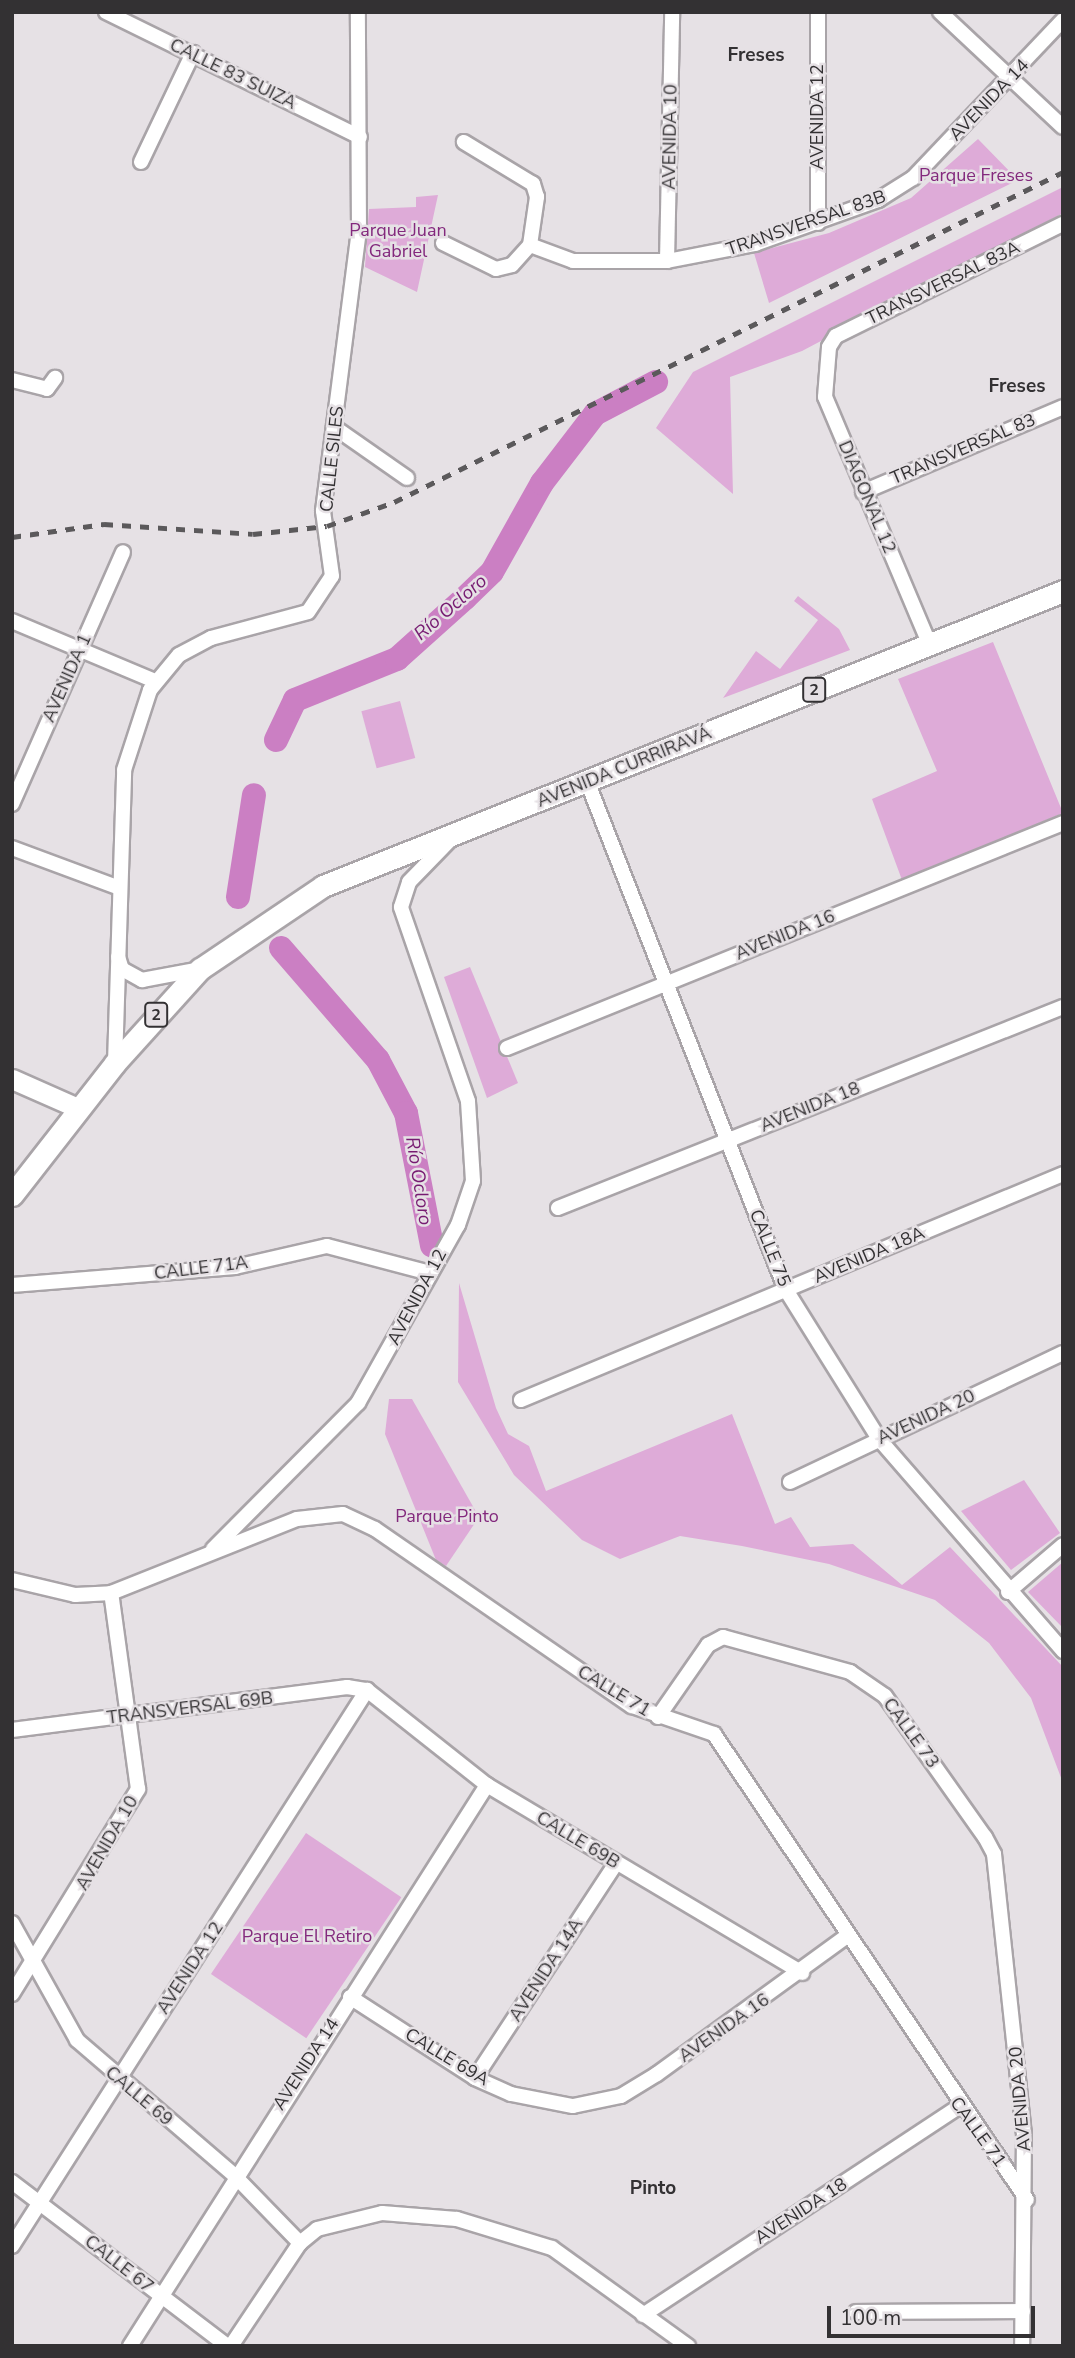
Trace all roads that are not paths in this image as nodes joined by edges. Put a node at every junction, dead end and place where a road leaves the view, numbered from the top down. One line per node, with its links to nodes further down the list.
1 (106, 12): 7 (street, CALLE 83 SUIZA)
2 (358, 12): 10 (street, CALLE SILES)
3 (672, 12): 18 (street, AVENIDA 10)
4 (818, 12): 14 (street, AVENIDA 12)
5 (940, 12): 8 (street)
6 (1063, 20): 8 (street, AVENIDA 14)
7 (193, 53): 10 (street, CALLE 83 SUIZA); 12 (street)
8 (1010, 79): 9 (street); 13 (street, AVENIDA 14)
9 (1063, 127)
10 (360, 137): 23 (street, CALLE SILES)
11 (464, 142): 17 (street)
12 (142, 162)
13 (913, 178): 14 (street, TRANSVERSAL 83B)
14 (818, 223): 18 (street, TRANSVERSAL 83B)
15 (1063, 224): 19 (street, TRANSVERSAL 83A)
16 (443, 243): 17 (street)
17 (530, 245): 18 (street, TRANSVERSAL 83B)
18 (667, 261)
19 (829, 347): 25 (street, DIAGONAL 12)
20 (55, 378): 21 (street)
21 (12, 380)
22 (1063, 407): 25 (street, TRANSVERSAL 83)
23 (334, 428): 24 (street); 31 (street, CALLE SILES)
24 (407, 478)
25 (863, 492): 29 (street, DIAGONAL 12)
26 (123, 552): 30 (street, AVENIDA 1)
27 (1063, 591): 29 (highway, AVENIDA CURRIRAVÁ / 2)
28 (12, 621): 30 (street)
29 (929, 643): 32 (highway, AVENIDA CURRIRAVÁ / 2)
30 (79, 650): 31 (street); 33 (street, AVENIDA 1)
31 (155, 681): 37 (street, CALLE SILES)
32 (587, 781): 35 (highway, AVENIDA CURRIRAVÁ / 2); 40 (street, CALLE 75)
33 (12, 804)
34 (1063, 823): 40 (street, AVENIDA 16)
35 (454, 837): 39 (highway, AVENIDA CURRIRAVÁ / 2); 50 (street, AVENIDA 12)
36 (12, 848): 37 (street)
37 (117, 887): 38 (street, CALLE SILES)
38 (118, 956): 39 (street); 43 (street, CALLE SILES)
39 (200, 969): 43 (highway, 2)
40 (667, 983): 42 (street, AVENIDA 16); 46 (street, CALLE 75)
41 (1063, 1007): 46 (street, AVENIDA 18)
42 (508, 1048)
43 (115, 1063): 45 (highway, 2)
44 (12, 1079): 45 (main road)
45 (80, 1109): 48 (highway, 2)
46 (726, 1141): 49 (street, AVENIDA 18); 52 (street, CALLE 75)
47 (1063, 1174): 52 (street, AVENIDA 18A)
48 (12, 1195)
49 (558, 1208)
50 (426, 1272): 51 (street, CALLE 71A); 58 (street, AVENIDA 12)
51 (12, 1285)
52 (786, 1290): 54 (street, AVENIDA 18A); 55 (street, CALLE 75)
53 (1063, 1353): 55 (street, AVENIDA 20)
54 (521, 1400)
55 (880, 1439): 56 (street, AVENIDA 20); 60 (street, CALLE 75)
56 (790, 1482)
57 (1063, 1545): 60 (street)
58 (206, 1555): 61 (street, CALLE 71); 65 (street, CALLE 71)
59 (12, 1580): 61 (street, CALLE 71)
60 (1008, 1592): 62 (street, CALLE 75)
61 (111, 1593): 64 (street, AVENIDA 10)
62 (1063, 1651)
63 (367, 1690): 64 (street, TRANSVERSAL 69B); 67 (street, CALLE 69B); 77 (street, AVENIDA 12)
64 (132, 1715): 66 (street, TRANSVERSAL 69B); 72 (street, AVENIDA 10)
65 (658, 1717): 68 (street, CALLE 73); 71 (street, CALLE 71)
66 (12, 1730)
67 (487, 1785): 69 (street, CALLE 69B); 75 (street, AVENIDA 14)
68 (994, 1854): 82 (street, AVENIDA 20)
69 (616, 1863): 73 (street, CALLE 69B); 76 (street, AVENIDA 14A)
70 (12, 1923): 72 (street, CALLE 69)
71 (847, 1936): 73 (street, AVENIDA 16); 79 (street, CALLE 71)
72 (32, 1963): 74 (street, AVENIDA 10); 77 (street, CALLE 69)
73 (802, 1973): 78 (street, AVENIDA 16)
74 (12, 1994)
75 (350, 1997): 76 (street, CALLE 69A); 80 (street, AVENIDA 14)
76 (475, 2078): 78 (street, CALLE 69A)
77 (117, 2081): 80 (street, CALLE 69); 83 (street, AVENIDA 12)
78 (591, 2103)
79 (958, 2107): 82 (street, CALLE 71); 89 (street, AVENIDA 18)
80 (234, 2175): 84 (street, CALLE 69); 86 (street, AVENIDA 14)
81 (12, 2182): 83 (street, CALLE 67)
82 (1027, 2200): 87 (street, AVENIDA 20)
83 (40, 2203): 85 (street, AVENIDA 12); 86 (street, CALLE 67)
84 (300, 2243): 89 (street); 91 (street)
85 (12, 2246)
86 (159, 2296): 90 (street, AVENIDA 14); 91 (street, CALLE 67)
87 (1023, 2311): 88 (street); 93 (street, AVENIDA 20)
88 (856, 2312)
89 (643, 2315): 92 (street)
90 (130, 2346)
91 (229, 2346)
92 (688, 2346)
93 (1022, 2346)

